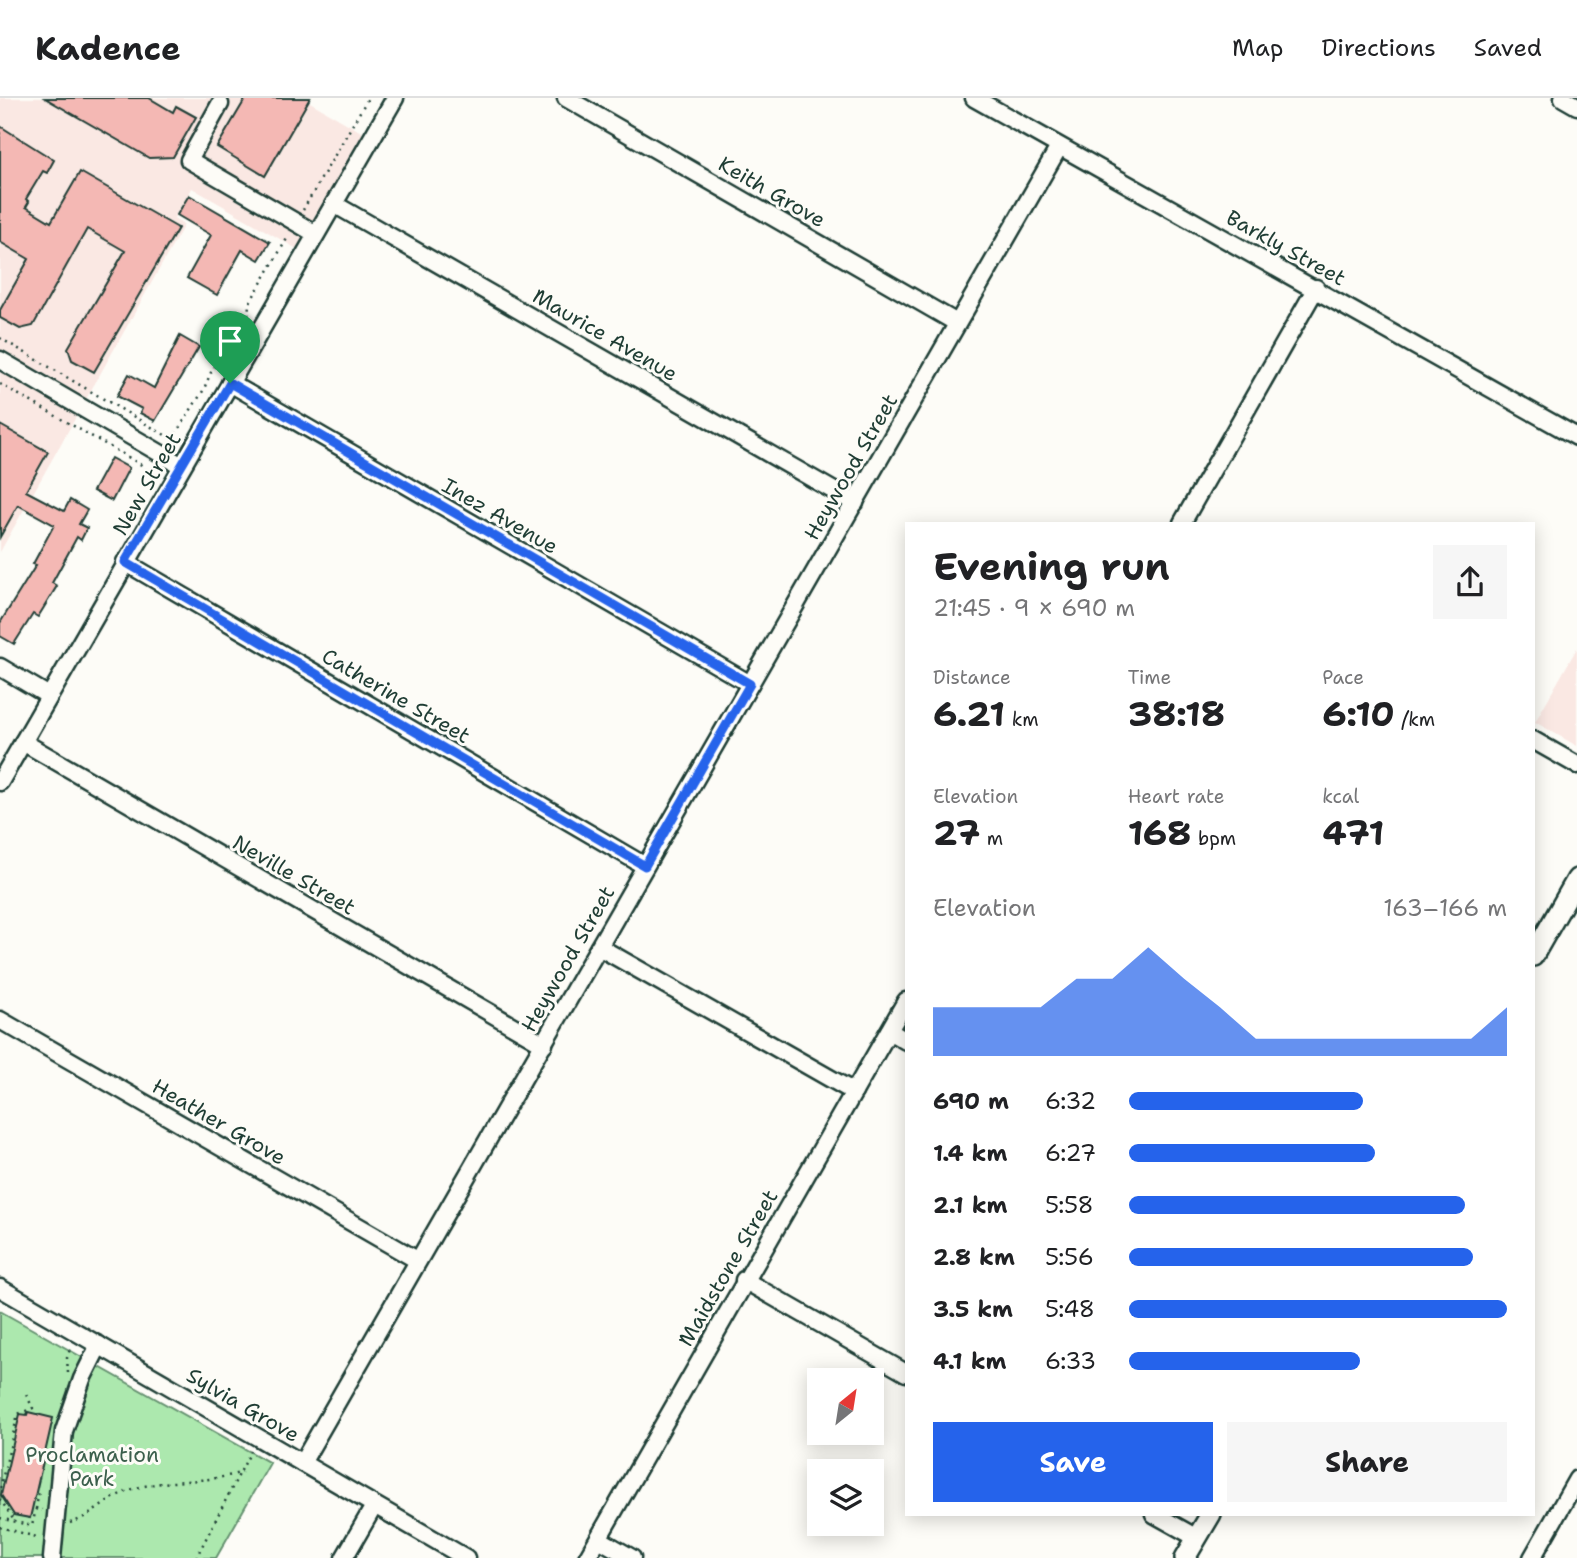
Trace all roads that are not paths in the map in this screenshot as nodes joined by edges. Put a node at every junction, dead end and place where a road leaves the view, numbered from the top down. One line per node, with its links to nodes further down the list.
1 (395, 98): 8 (street, New Street)
2 (566, 98): 11 (street, Keith Grove)
3 (974, 98): 7 (street, Barkly Street)
4 (1563, 98): 6 (street)
5 (218, 100): 9 (street)
6 (1577, 106)
7 (1059, 147): 10 (street, Barkly Street); 11 (street, Heywood Street)
8 (334, 204): 9 (street, New Street); 16 (street, Maurice Avenue)
9 (316, 234): 13 (street, New Street)
10 (1316, 288): 14 (street, Barkly Street); 17 (street)
11 (957, 323): 16 (street, Heywood Street)
12 (0, 360): 15 (street)
13 (230, 383): 15 (street, New Street); 20 (street, Inez Avenue)
14 (1577, 437)
15 (182, 466): 18 (street, New Street)
16 (855, 503): 20 (street, Heywood Street)
17 (1183, 522)
18 (125, 562): 21 (street, New Street); 26 (street, Catherine Street)
19 (0, 667): 21 (street)
20 (750, 684): 26 (street, Heywood Street)
21 (49, 696): 23 (street, New Street)
22 (1535, 741): 24 (street)
23 (23, 742): 25 (street, New Street); 34 (street, Neville Street)
24 (1577, 765)
25 (0, 782)
26 (645, 866): 28 (street, Heywood Street)
27 (1577, 879): 29 (main road)
28 (599, 947): 34 (street, Heywood Street); 35 (street)
29 (1535, 952)
30 (905, 1002): 32 (street, Maidstone Street)
31 (0, 1020): 36 (street, Heather Grove)
32 (889, 1031): 33 (street); 35 (street, Maidstone Street)
33 (905, 1040)
34 (544, 1044): 36 (street, Heywood Street)
35 (854, 1092): 37 (street, Maidstone Street)
36 (417, 1260): 41 (street, Heywood Street)
37 (744, 1280): 40 (street); 46 (street, Maidstone Street)
38 (0, 1288): 39 (street, Sylvia Grove)
39 (99, 1345): 41 (street, Sylvia Grove); 48 (street)
40 (905, 1372)
41 (302, 1463): 43 (street, Sylvia Grove)
42 (1577, 1479): 54 (street)
43 (374, 1506): 49 (street); 50 (street, Sylvia Grove)
44 (1158, 1516): 47 (street)
45 (1210, 1516): 47 (main road)
46 (598, 1538): 51 (street, Maidstone Street); 52 (street)
47 (1197, 1538): 53 (main road)
48 (52, 1558)
49 (344, 1558)
50 (466, 1558)
51 (587, 1558)
52 (632, 1558)
53 (1185, 1558)
54 (1532, 1558)

